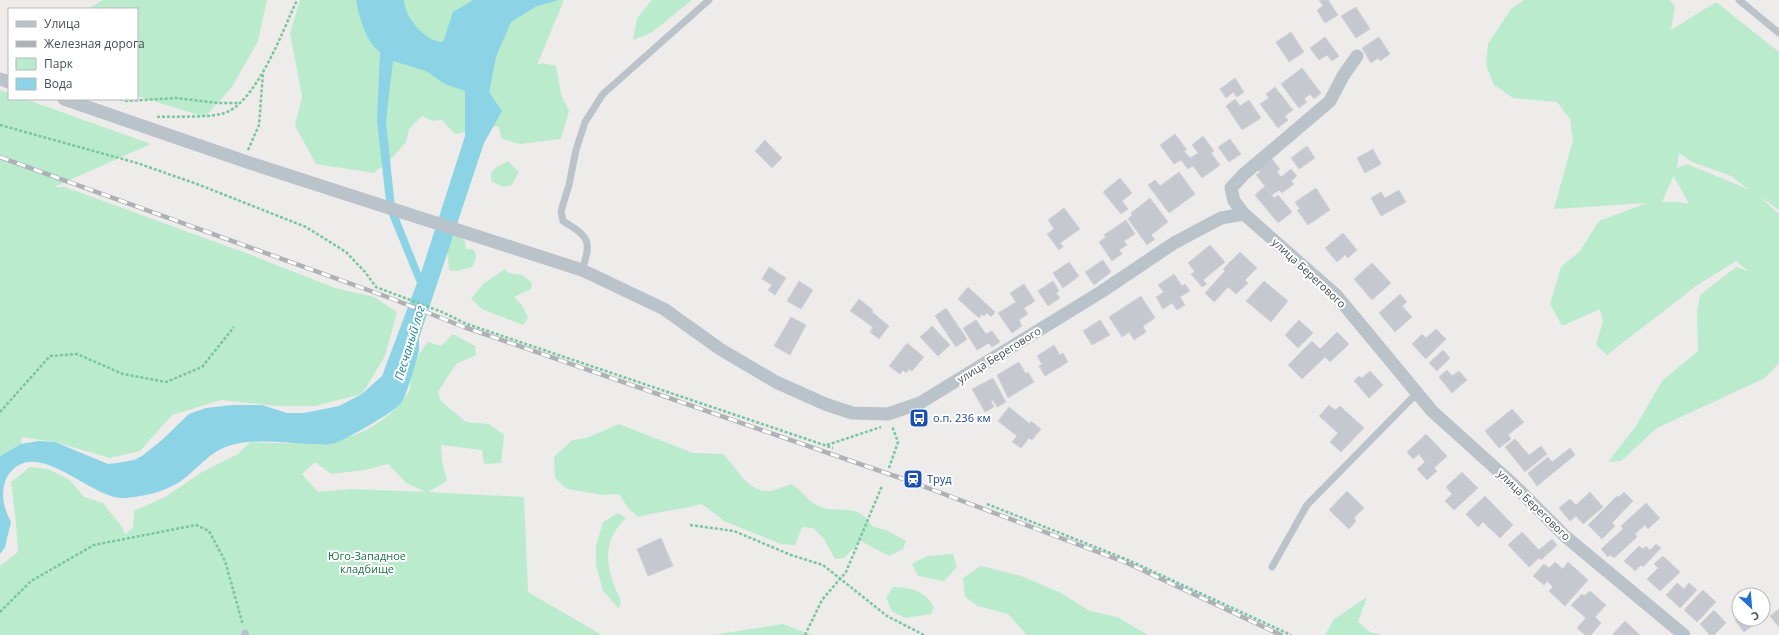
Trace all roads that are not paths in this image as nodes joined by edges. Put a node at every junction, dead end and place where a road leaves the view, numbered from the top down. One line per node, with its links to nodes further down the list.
1 (709, 0): 7 (lane)
2 (1739, 0): 3 (lane)
3 (1779, 33)
4 (1357, 56): 6 (street)
5 (67, 100): 7 (street)
6 (1244, 214): 7 (street, улица Берегового); 8 (street, улица Берегового)
7 (582, 270)
8 (1417, 393): 9 (lane); 10 (street, улица Берегового)
9 (1272, 567)
10 (1684, 635)

